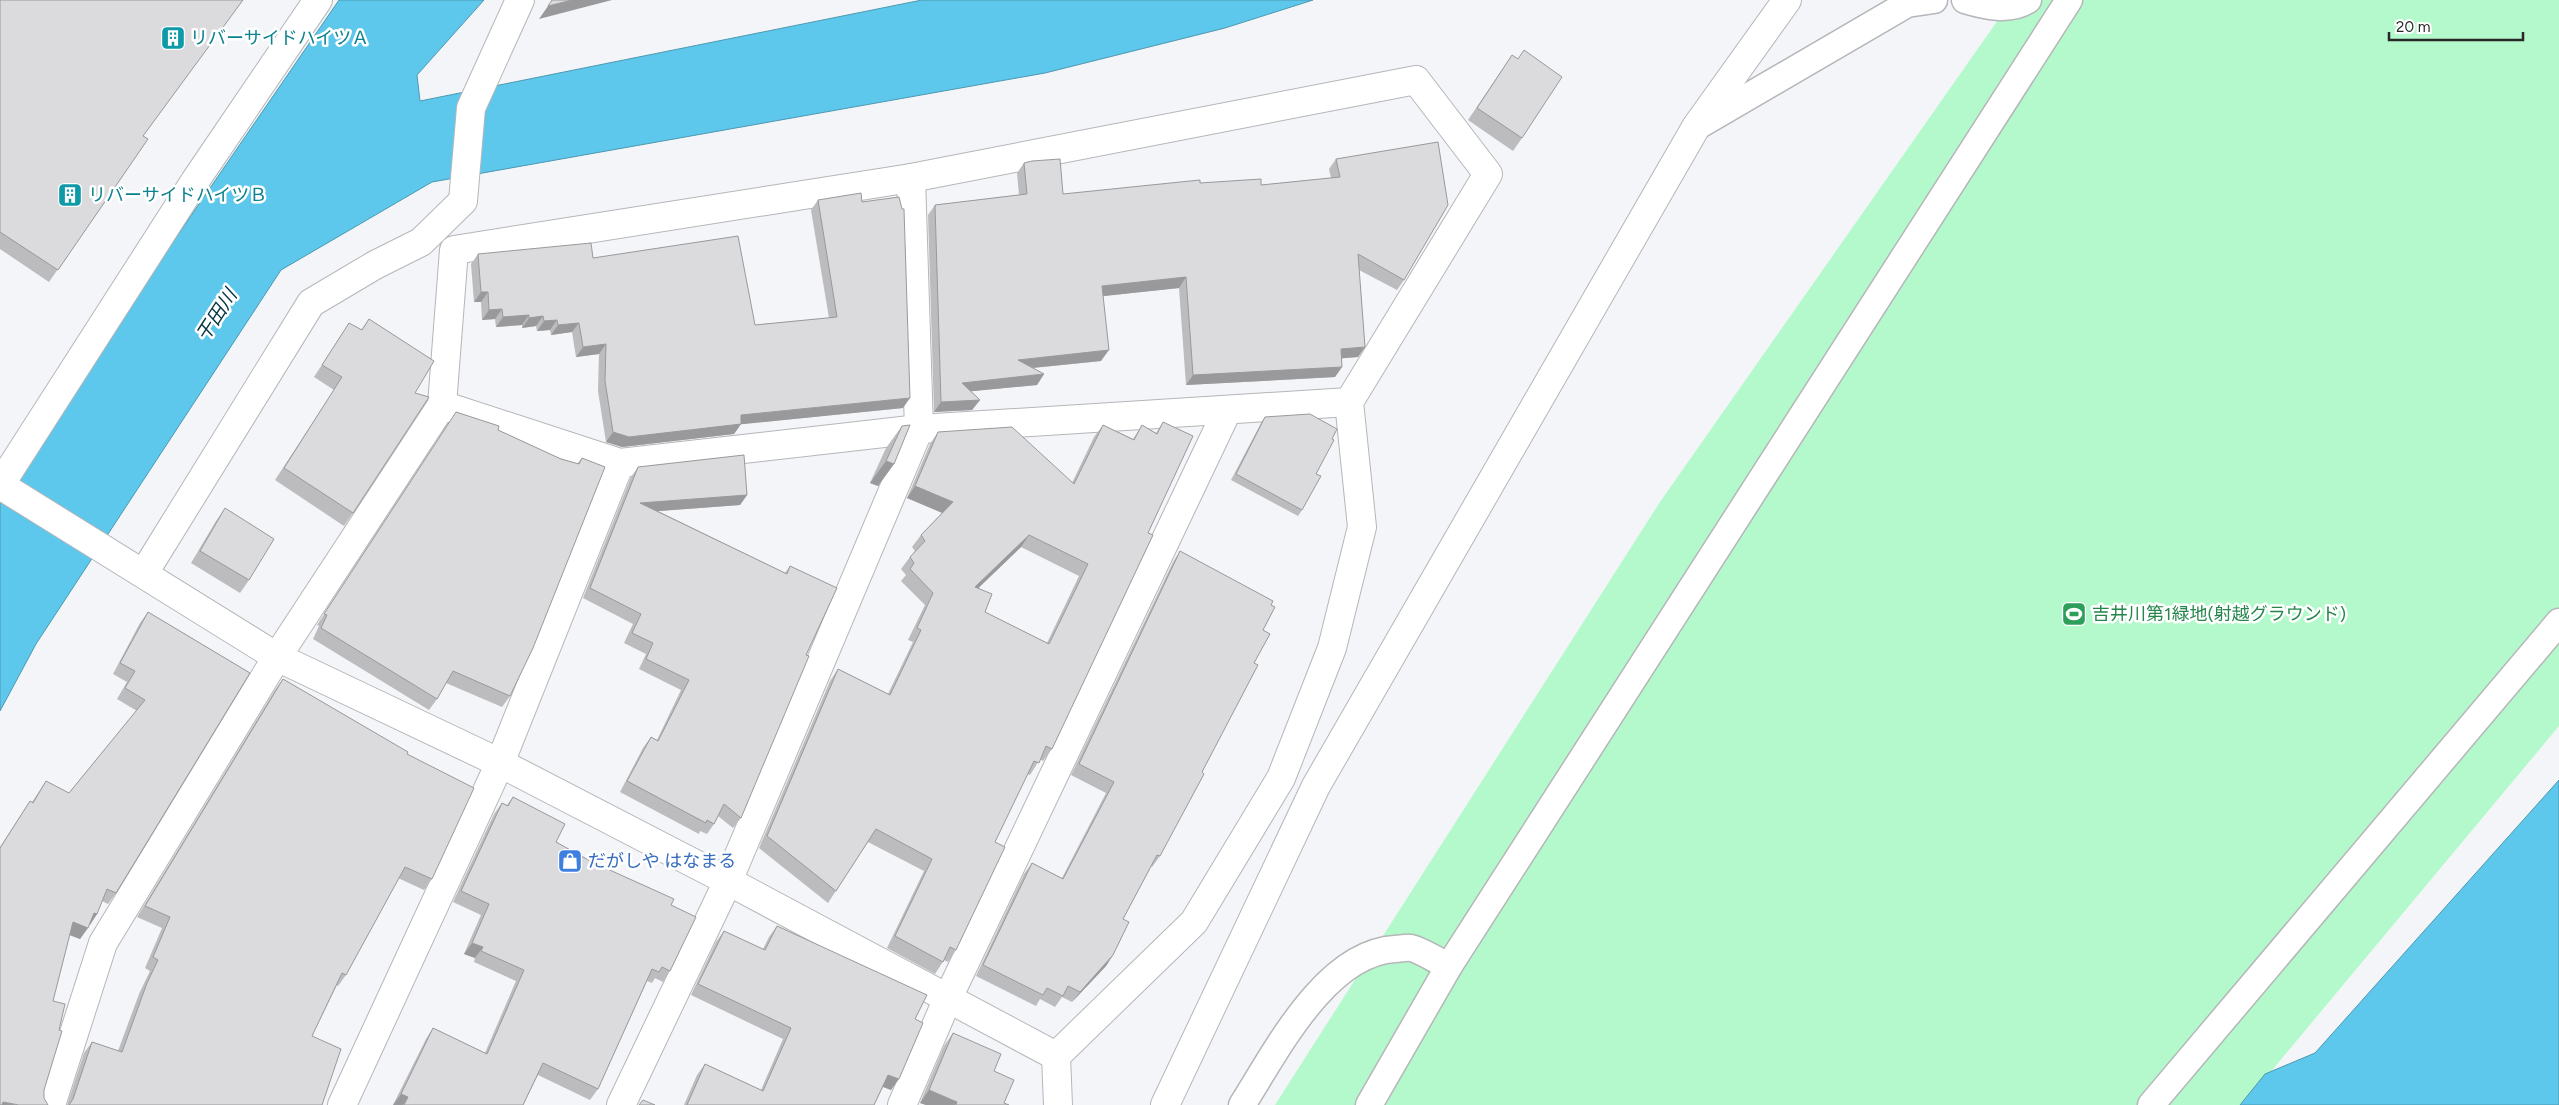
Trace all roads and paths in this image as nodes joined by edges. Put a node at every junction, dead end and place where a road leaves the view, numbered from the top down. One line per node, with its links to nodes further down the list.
1 (318, 0): 15 (street)
2 (520, 0): 16 (street)
3 (1788, 0): 8 (street)
4 (1934, 0): 8 (lane)
5 (1966, 0): 6 (lane)
6 (2028, 0)
7 (2069, 0): 21 (lane)
8 (1696, 127): 29 (street)
9 (911, 178): 10 (street); 11 (street); 13 (street)
10 (1349, 402): 12 (street); 23 (street)
11 (442, 405): 14 (street); 18 (street)
12 (1227, 411): 13 (street); 22 (street)
13 (920, 429): 14 (street); 20 (street)
14 (620, 463): 19 (street)
15 (6, 488): 16 (street)
16 (134, 567): 18 (street)
17 (2559, 622): 32 (lane)
18 (277, 657): 19 (street); 24 (street)
19 (500, 763): 20 (street); 25 (street)
20 (728, 881): 22 (street); 26 (street)
21 (1449, 966): 30 (lane); 31 (lane)
22 (948, 998): 23 (street); 27 (street)
23 (1056, 1056): 28 (street)
24 (51, 1105)
25 (342, 1105)
26 (620, 1105)
27 (902, 1105)
28 (1058, 1105)
29 (1165, 1105)
30 (1242, 1105)
31 (1368, 1105)
32 (2151, 1105)

